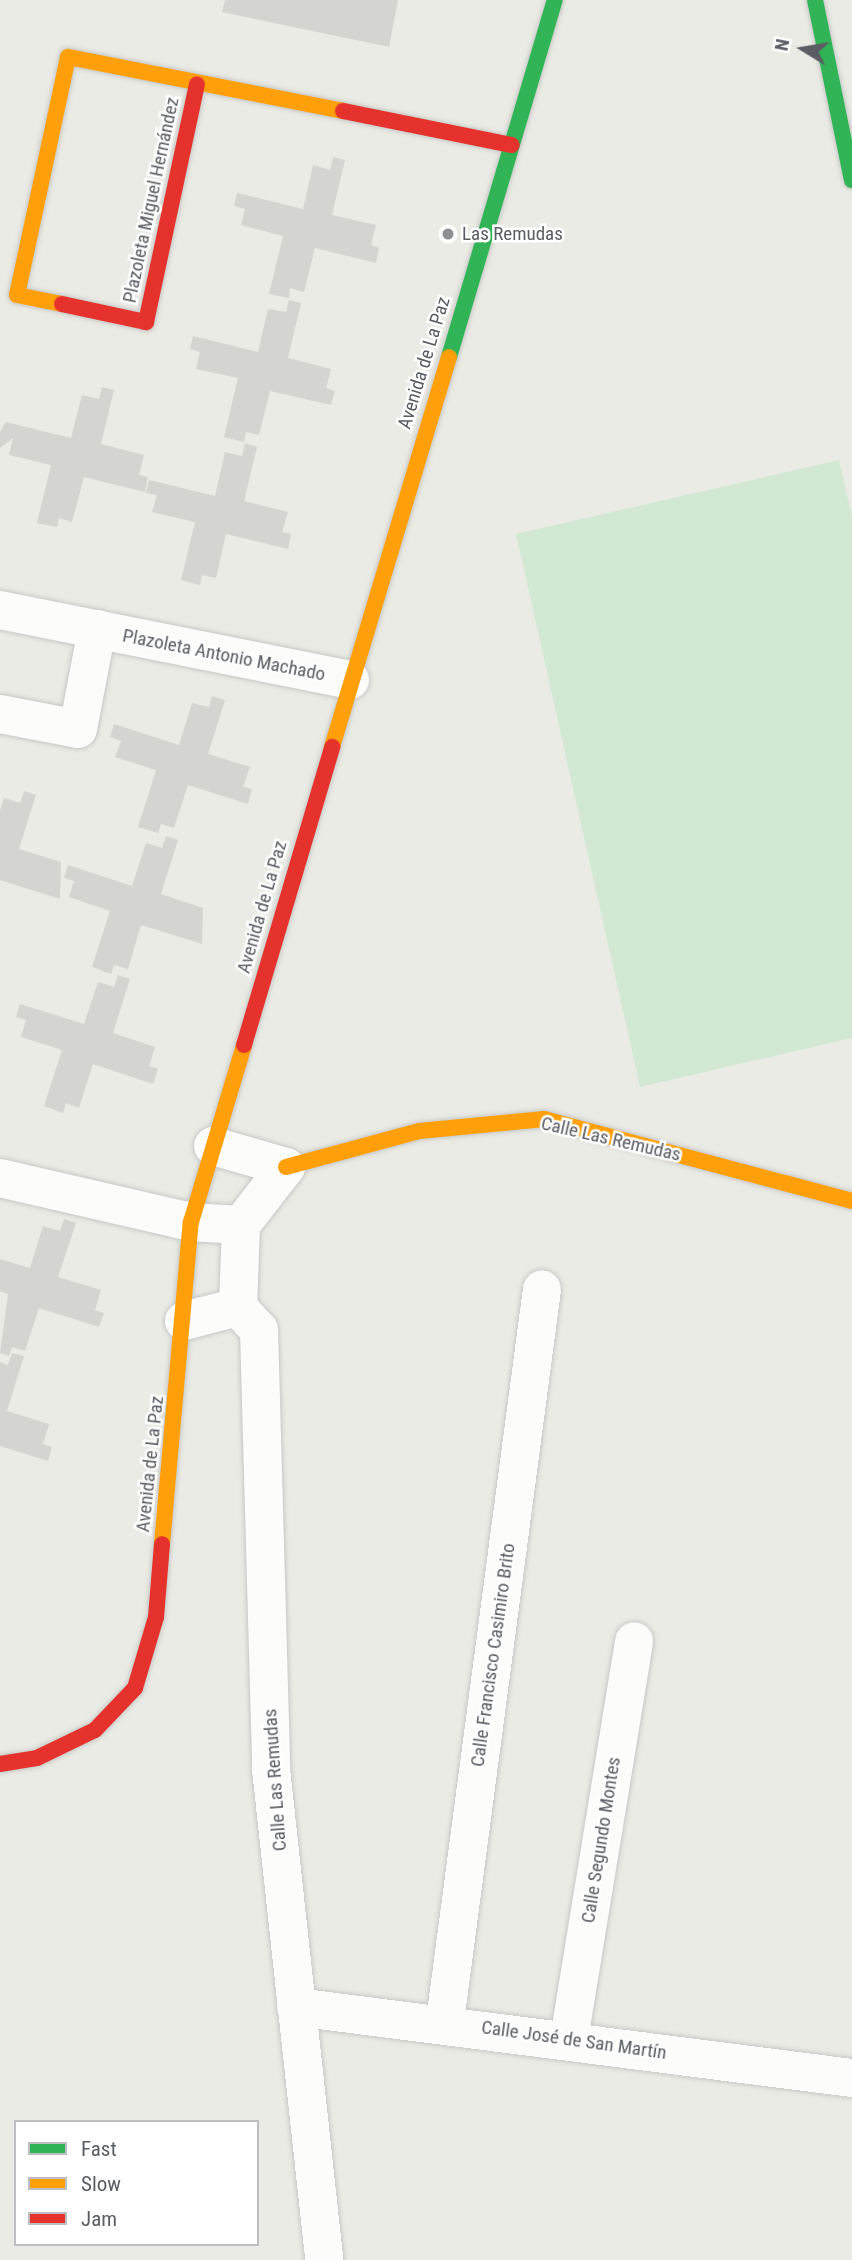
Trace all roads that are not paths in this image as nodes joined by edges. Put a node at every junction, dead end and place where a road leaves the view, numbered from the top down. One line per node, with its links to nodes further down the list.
1 (555, 0): 4 (street, Avenida de La Paz)
2 (815, 0): 5 (street)
3 (197, 84): 3 (street, Plazoleta Miguel Hernández); 4 (street, Plazoleta Miguel Hernández)
4 (512, 145): 8 (street, Avenida de La Paz)
5 (852, 180)
6 (0, 610): 7 (street, Plazoleta Antonio Machado)
7 (97, 629): 8 (street, Plazoleta Antonio Machado); 9 (street, Plazoleta Antonio Machado)
8 (350, 680): 10 (street, Avenida de La Paz)
9 (0, 714)
10 (213, 1146): 11 (street); 14 (street, Avenida de La Paz)
11 (286, 1167): 13 (street, Calle Las Remudas); 15 (street)
12 (0, 1178): 14 (street)
13 (852, 1201)
14 (191, 1222): 15 (street); 18 (street, Avenida de La Paz)
15 (241, 1225): 17 (street)
16 (542, 1289): 22 (street, Calle Francisco Casimiro Brito)
17 (238, 1307): 18 (street); 21 (street, Calle Las Remudas)
18 (184, 1321): 20 (street, Avenida de La Paz)
19 (634, 1641): 23 (street, Calle Segundo Montes)
20 (0, 1764)
21 (296, 2007): 22 (street, Calle José de San Martín); 25 (street, Calle Las Remudas)
22 (445, 2021): 23 (street, Calle José de San Martín)
23 (569, 2039): 24 (street, Calle José de San Martín)
24 (852, 2078)
25 (324, 2260)

